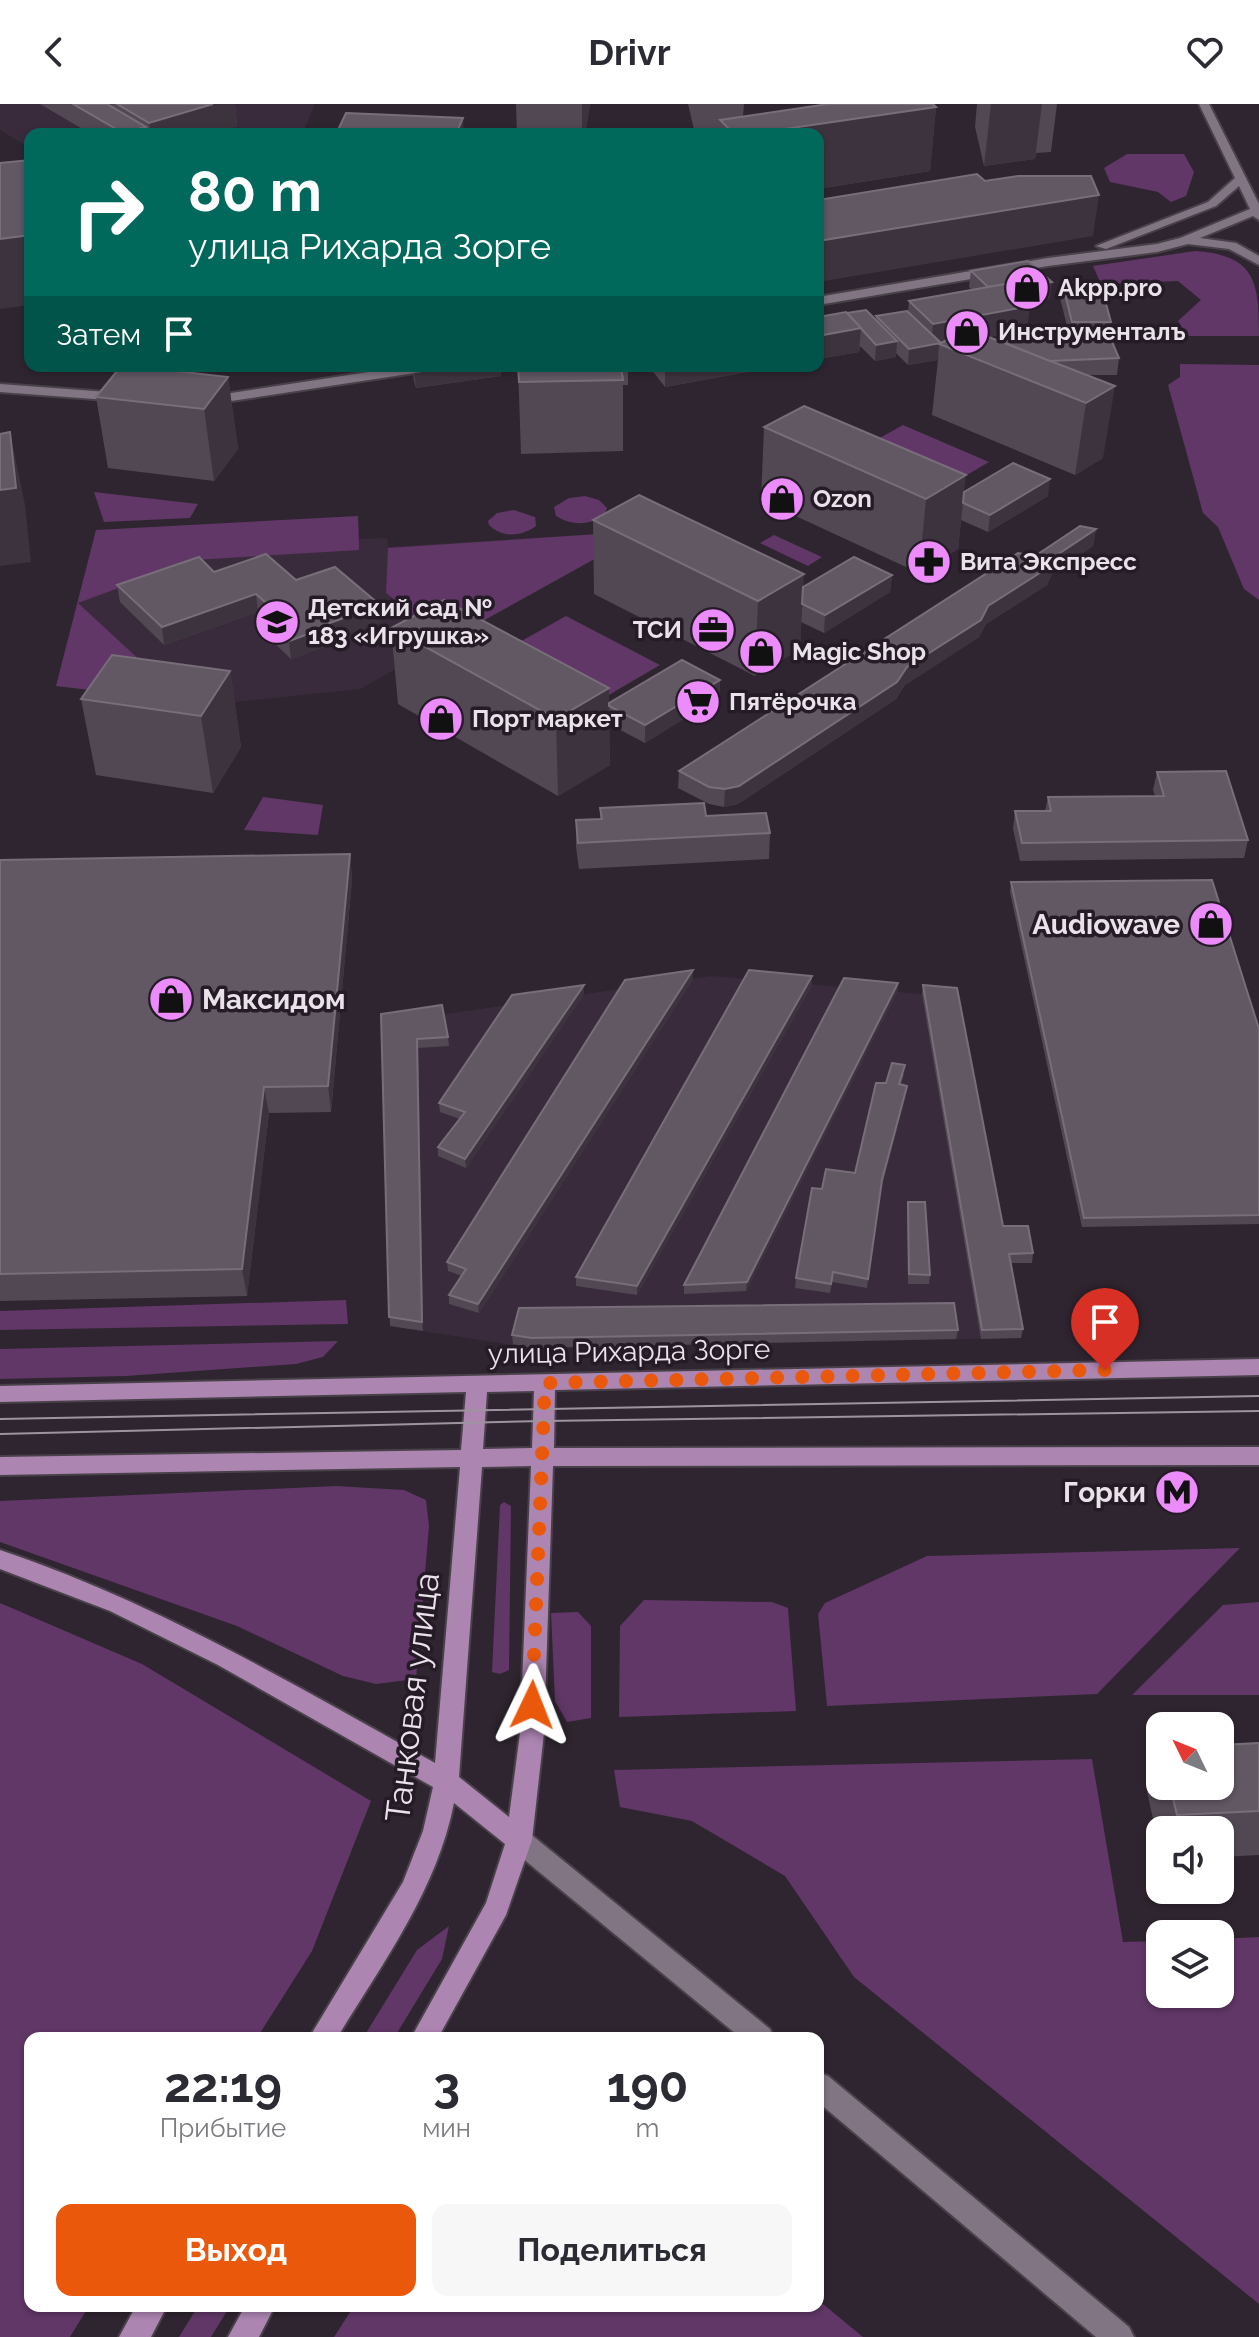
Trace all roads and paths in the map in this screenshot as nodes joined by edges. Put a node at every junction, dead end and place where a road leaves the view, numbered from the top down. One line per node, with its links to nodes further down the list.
1 (1204, 104): 2 (street)
2 (1240, 179): 3 (street); 7 (street)
3 (1252, 191): 4 (street)
4 (1258, 213): 5 (street)
5 (1184, 241): 6 (street); 7 (street)
6 (1259, 261)
7 (1048, 262): 8 (street)
8 (824, 300)
9 (397, 372): 12 (street)
10 (0, 388): 11 (street)
11 (141, 398)
12 (190, 401)
13 (1259, 1367): 14 (main road, улица Рихарда Зорге)
14 (545, 1383): 15 (main road, улица Рихарда Зорге); 18 (main road)
15 (477, 1384): 16 (main road, улица Рихарда Зорге); 19 (main road, Танковая улица)
16 (0, 1394)
17 (1259, 1456): 18 (main road)
18 (541, 1457): 19 (main road); 23 (main road)
19 (474, 1458): 20 (main road); 22 (main road, Танковая улица)
20 (0, 1466)
21 (0, 1559): 22 (main road)
22 (446, 1782): 23 (main road); 24 (main road, Танковая улица)
23 (519, 1840): 25 (main road); 26 (street)
24 (326, 2032)
25 (427, 2032)
26 (754, 2032)
27 (824, 2090): 32 (street)
28 (149, 2312): 30 (main road)
29 (258, 2312): 31 (main road)
30 (134, 2337)
31 (243, 2337)
32 (1119, 2337)

